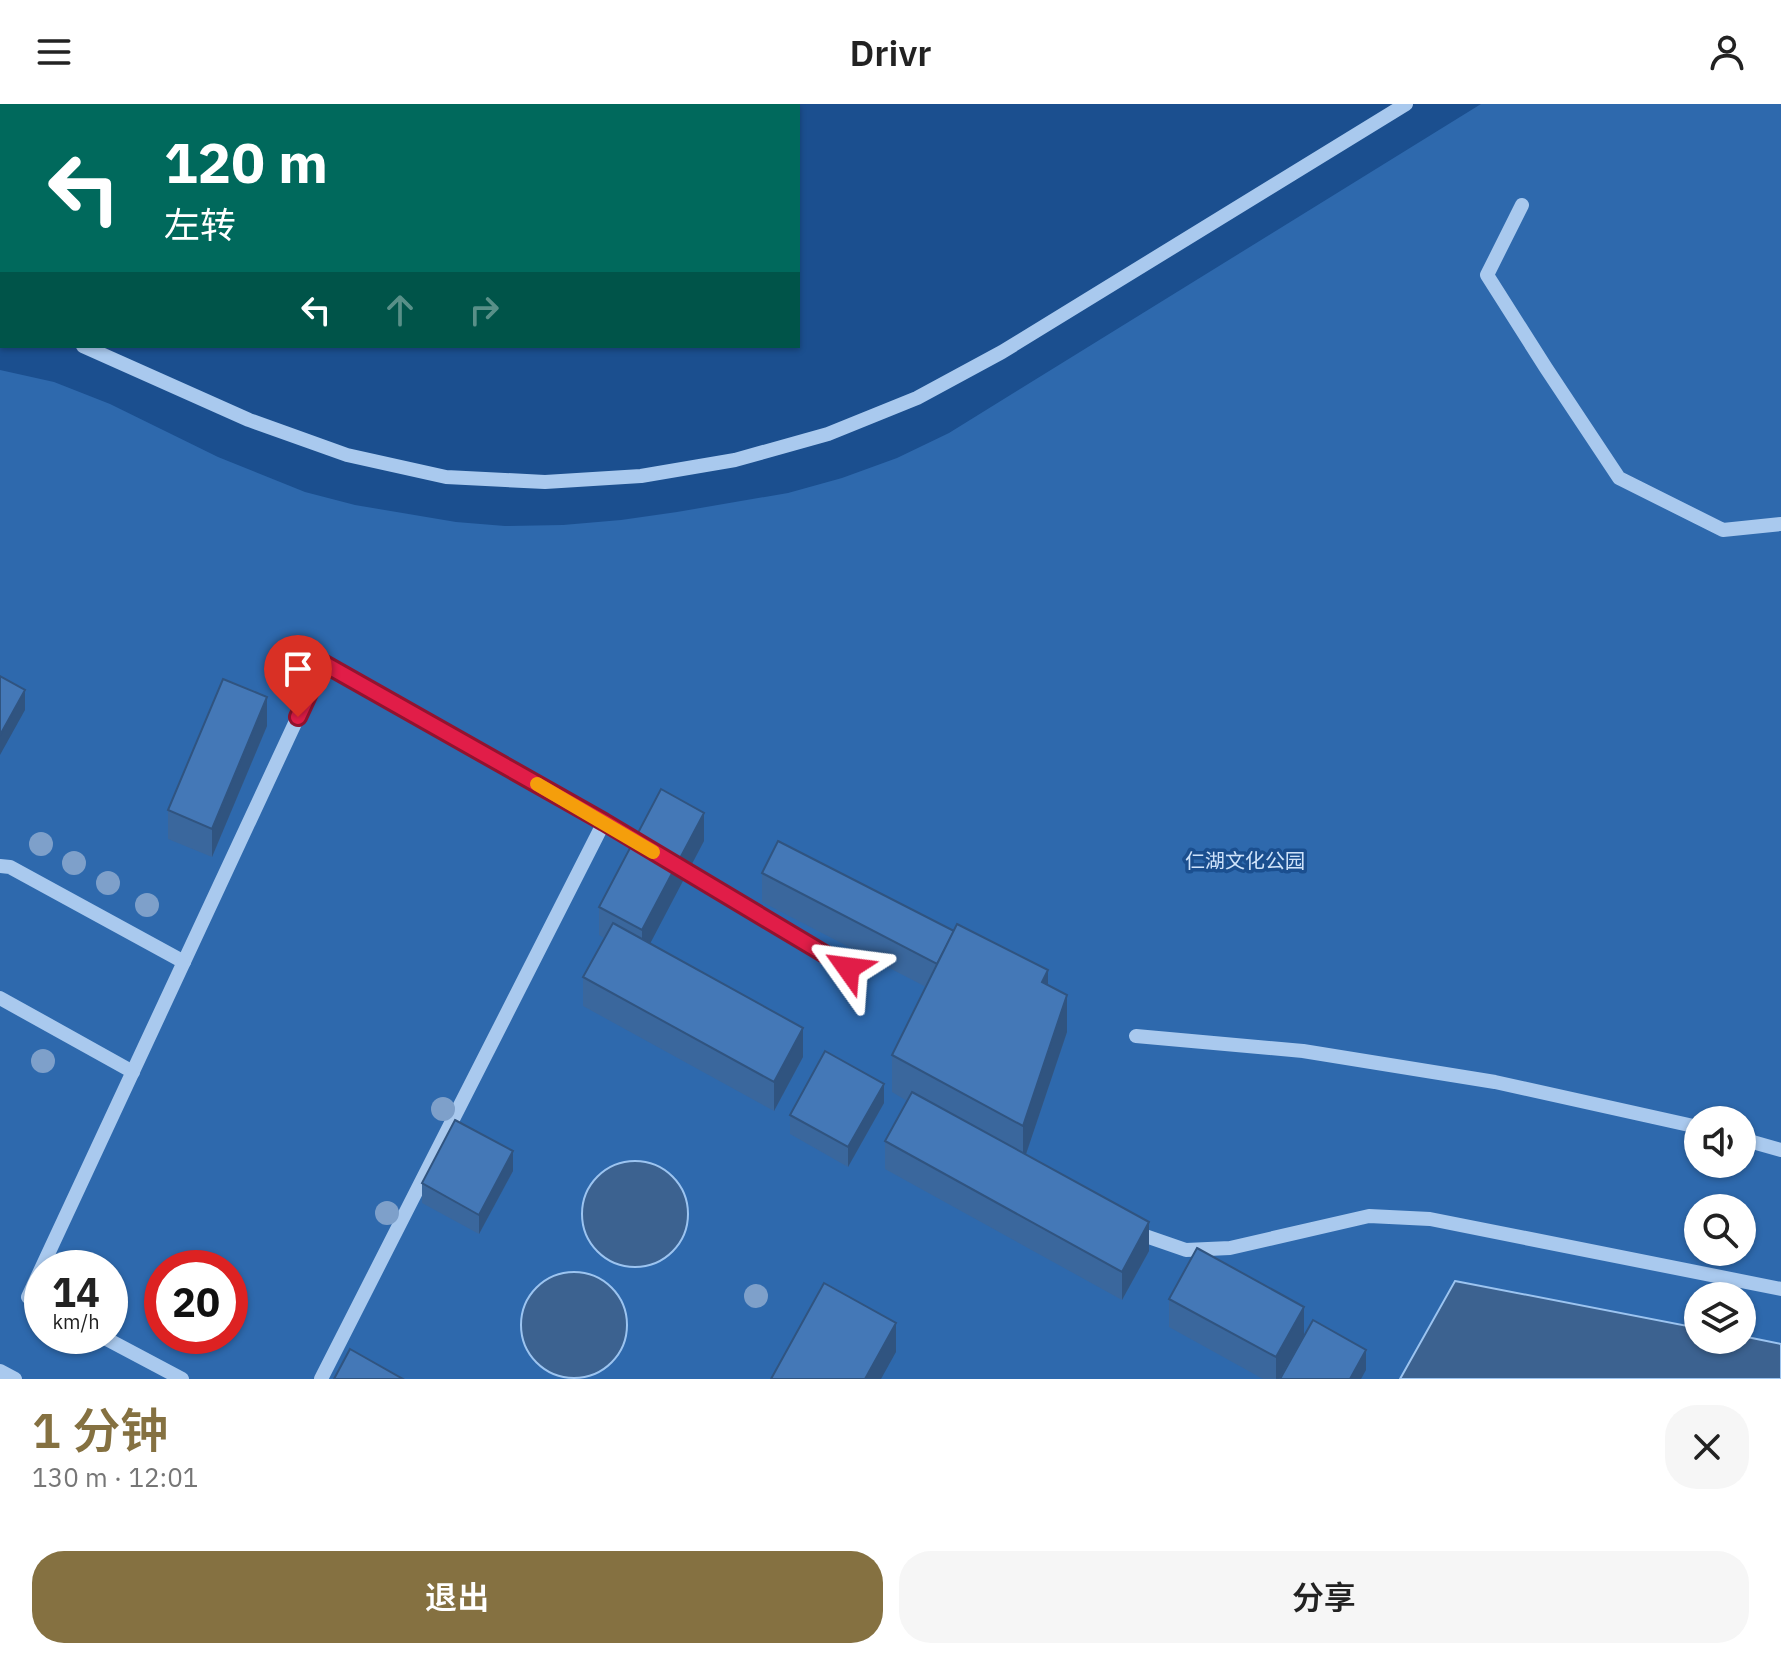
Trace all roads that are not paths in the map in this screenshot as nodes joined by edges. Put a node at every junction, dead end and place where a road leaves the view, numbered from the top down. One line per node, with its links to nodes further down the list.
1 (1406, 104): 3 (street)
2 (1522, 205): 4 (street)
3 (87, 348)
4 (1781, 524)
5 (604, 822): 7 (street); 8 (street); 22 (street)
6 (0, 866): 7 (street)
7 (184, 962): 11 (street)
8 (848, 968)
9 (0, 998): 11 (street)
10 (1136, 1036): 12 (street)
11 (133, 1072): 16 (street)
12 (1684, 1124)
13 (1756, 1143): 14 (street)
14 (1781, 1150)
15 (1110, 1224): 17 (street)
16 (50, 1250)
17 (1781, 1289)
18 (128, 1350): 21 (street)
19 (0, 1371): 20 (street)
20 (15, 1379)
21 (182, 1379)
22 (321, 1379)

